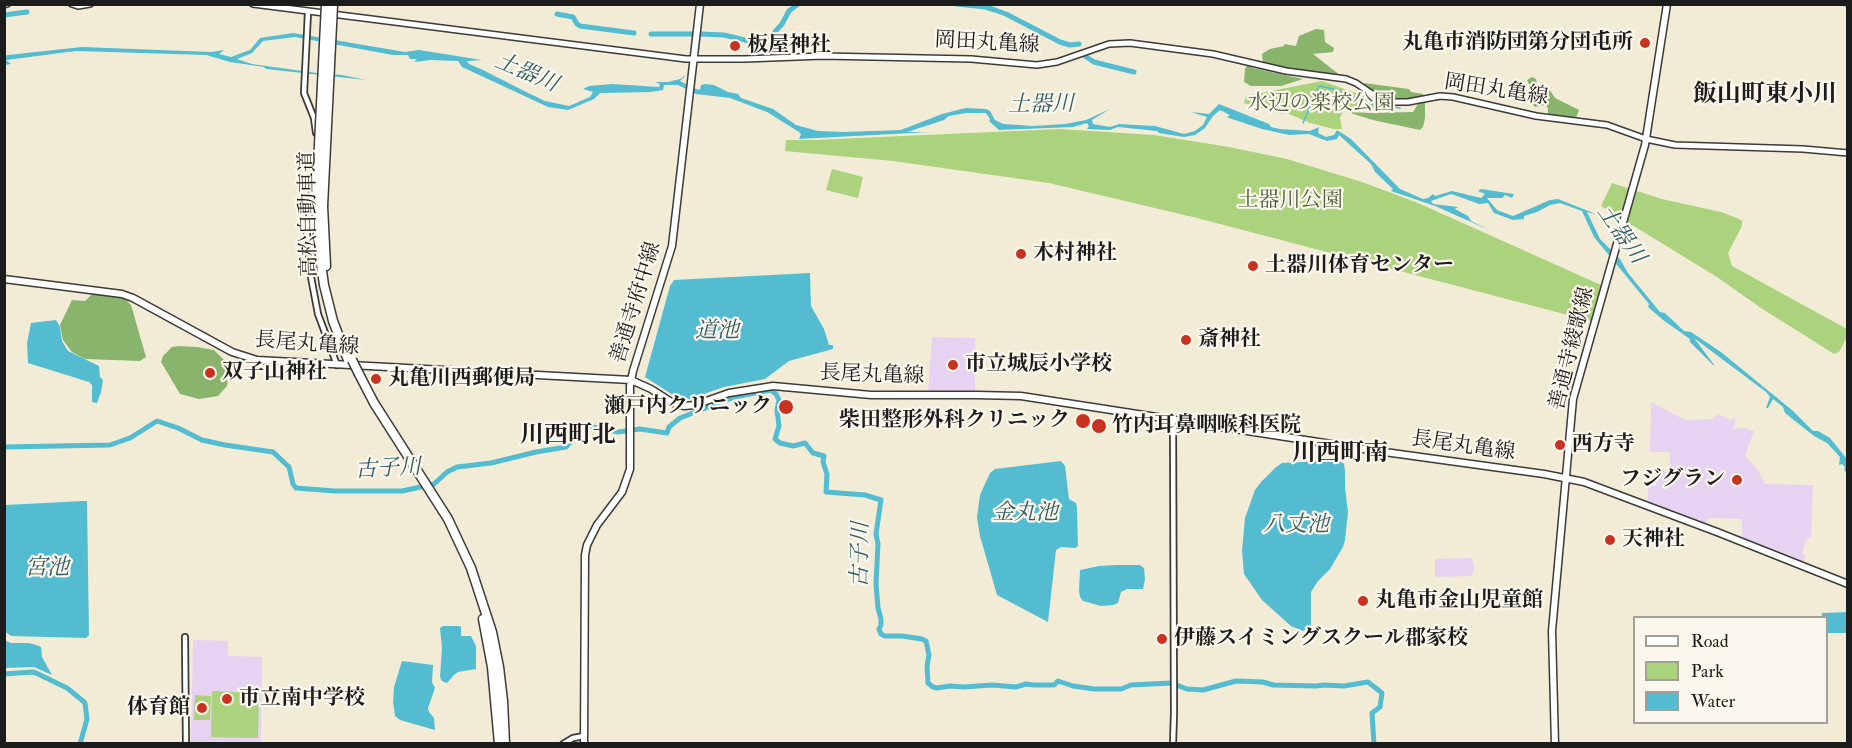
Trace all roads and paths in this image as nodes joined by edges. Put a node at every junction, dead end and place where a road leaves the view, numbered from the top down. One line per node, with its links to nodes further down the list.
1 (72, 4): 2 (main road)
2 (90, 4)
3 (253, 4): 9 (main road, 岡田丸亀線)
4 (309, 4): 9 (main road)
5 (326, 4): 13 (highway, 高松自動車道, bridge)
6 (700, 4): 10 (main road, 善通寺府中線)
7 (1666, 4): 11 (main road, 善通寺綾歌線)
8 (333, 5): 13 (highway, 高松自動車道, bridge)
9 (308, 14): 10 (main road, 岡田丸亀線); 15 (street)
10 (694, 59): 11 (main road, 岡田丸亀線); 16 (main road, 善通寺府中線)
11 (1646, 139): 12 (main road, 岡田丸亀線); 18 (main road, 善通寺綾歌線)
12 (1848, 153)
13 (320, 206): 19 (highway, 高松自動車道, bridge)
14 (4, 279): 15 (main road, 長尾丸亀線)
15 (337, 365): 16 (main road, 長尾丸亀線)
16 (631, 380): 17 (main road, 長尾丸亀線); 22 (main road, 善通寺府中線)
17 (1173, 420): 18 (main road, 長尾丸亀線); 27 (street)
18 (1565, 478): 20 (main road, 長尾丸亀線); 28 (main road, 善通寺綾歌線)
19 (429, 492): 24 (highway, 高松自動車道); 25 (highway, 高松自動車道)
20 (1848, 584)
21 (185, 637): 23 (street)
22 (584, 740): 26 (street)
23 (186, 744)
24 (499, 744)
25 (505, 744)
26 (563, 744)
27 (1173, 744)
28 (1555, 744)

